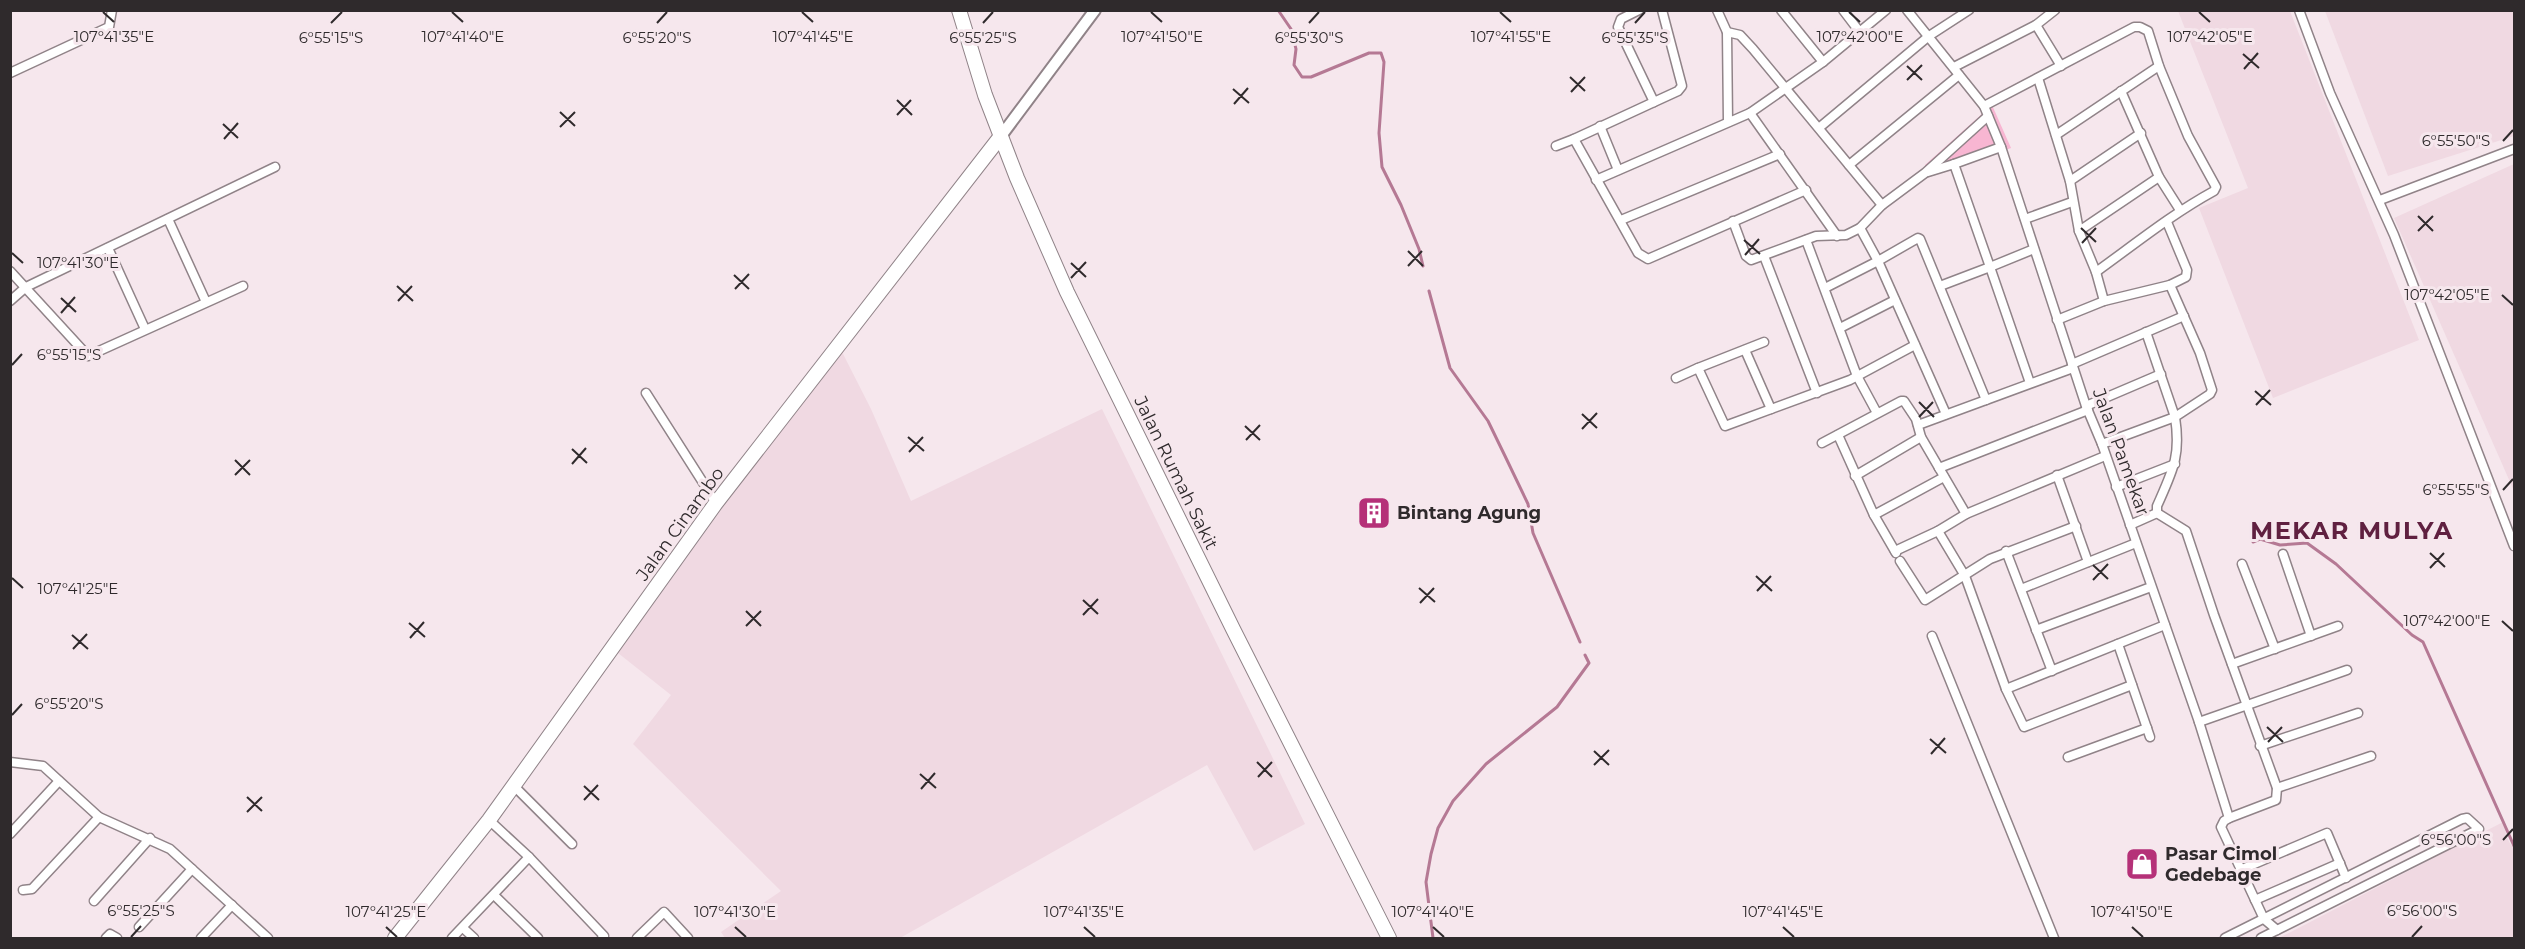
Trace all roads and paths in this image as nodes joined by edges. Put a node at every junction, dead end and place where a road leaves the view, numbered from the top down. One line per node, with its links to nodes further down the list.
1 (112, 10): 22 (street)
2 (959, 10): 35 (main road, Jalan Rumah Sakit)
3 (1095, 10): 35 (street)
4 (1639, 10): 26 (street)
5 (1662, 10): 26 (street)
6 (1717, 10): 16 (street)
7 (1781, 10): 18 (street)
8 (1843, 10): 15 (street)
9 (1886, 10): 15 (street)
10 (1907, 10): 17 (street, Jalan Pamekar)
11 (1969, 10): 17 (street)
12 (2055, 10): 14 (street)
13 (2299, 10): 50 (street)
14 (2036, 25): 19 (street); 21 (street)
15 (1859, 31): 18 (street)
16 (1727, 32): 24 (street); 30 (street)
17 (1929, 36): 21 (street, Jalan Pamekar); 32 (street)
18 (1822, 62): 24 (street)
19 (2061, 66): 20 (street); 23 (street)
20 (2160, 66): 25 (street); 53 (street)
21 (1956, 71): 27 (street, Jalan Pamekar); 42 (street)
22 (10, 73)
23 (2038, 78): 27 (street); 34 (street)
24 (1784, 88): 28 (street); 32 (street)
25 (2121, 91): 33 (street); 34 (street)
26 (1654, 102): 31 (street)
27 (1984, 106): 29 (street, Jalan Pamekar)
28 (1750, 113): 30 (street); 40 (street)
29 (1988, 116): 38 (street, Jalan Pamekar); 45 (street)
30 (1728, 122): 44 (street)
31 (1600, 126): 36 (street); 44 (street)
32 (1820, 127): 42 (street)
33 (2141, 134): 46 (street); 48 (street)
34 (2056, 135): 48 (street)
35 (1000, 136): 112 (main road, Jalan Cinambo); 182 (main road, Jalan Rumah Sakit)
36 (1574, 139): 37 (street); 47 (street)
37 (1556, 146)
38 (2001, 147): 41 (street); 55 (street, Jalan Pamekar)
39 (2514, 149): 50 (street)
40 (1780, 154): 49 (street); 56 (street)
41 (1954, 164): 45 (street); 67 (street)
42 (1849, 165): 52 (street)
43 (275, 167): 54 (street)
44 (1618, 170): 47 (street)
45 (1925, 173): 52 (street)
46 (2159, 177): 53 (street); 60 (street)
47 (1596, 180): 56 (street)
48 (2070, 181): 51 (street)
49 (1806, 190): 57 (street); 61 (street)
50 (2380, 200): 120 (street)
51 (2072, 202): 55 (street); 60 (street)
52 (1882, 205): 59 (street)
53 (2180, 210): 58 (street)
54 (168, 219): 63 (street); 78 (street)
55 (2025, 219): 64 (street, Jalan Pamekar)
56 (1621, 220): 57 (street)
57 (1733, 221): 65 (street)
58 (2167, 222): 69 (street); 70 (street)
59 (1860, 228): 61 (street); 66 (street)
60 (2079, 231): 69 (street)
61 (1837, 236): 62 (street)
62 (1806, 240): 65 (street); 74 (street)
63 (108, 248): 73 (street); 82 (street)
64 (2034, 249): 67 (street); 80 (street, Jalan Pamekar)
65 (1764, 256): 94 (street)
66 (1878, 261): 72 (street); 74 (street); 75 (street)
67 (1990, 267): 72 (street); 92 (street)
68 (10, 271): 73 (street)
69 (2096, 272): 76 (street)
70 (2170, 285): 76 (street); 79 (street)
71 (243, 286): 78 (street)
72 (1940, 286): 95 (street)
73 (26, 287): 77 (street); 82 (street)
74 (1825, 288): 81 (street)
75 (1895, 300): 81 (street); 85 (street)
76 (2104, 301): 80 (street)
77 (10, 302)
78 (206, 302): 82 (street)
79 (2184, 316): 83 (street); 100 (street)
80 (2057, 320): 87 (street, Jalan Pamekar)
81 (1840, 328): 90 (street)
82 (145, 329)
83 (2146, 332): 87 (street); 89 (street)
84 (1764, 342): 86 (street)
85 (1915, 345): 90 (street); 99 (street)
86 (1745, 350): 88 (street); 96 (street)
87 (2073, 366): 92 (street); 97 (street, Jalan Pamekar)
88 (1698, 368): 91 (street); 96 (street)
89 (2160, 374): 97 (street); 100 (street)
90 (1857, 376): 94 (street); 98 (street)
91 (1676, 378)
92 (2030, 383): 95 (street)
93 (646, 393): 112 (street)
94 (1817, 393): 96 (street)
95 (1986, 399): 99 (street)
96 (1771, 408)
97 (2087, 408): 105 (street, Jalan Pamekar); 108 (street)
98 (1877, 413): 101 (street); 102 (street)
99 (1946, 414): 101 (street)
100 (2175, 417): 105 (street); 107 (street)
101 (1918, 425): 103 (street)
102 (1838, 435): 104 (street); 110 (street)
103 (1922, 436): 108 (street); 110 (street)
104 (1822, 443)
105 (2102, 444): 106 (street, Jalan Pamekar)
106 (2104, 456): 109 (street); 111 (street, Jalan Pamekar)
107 (2175, 464): 111 (street); 113 (street)
108 (1941, 473): 114 (street); 115 (street)
109 (2057, 475): 114 (street); 117 (street)
110 (1855, 476): 115 (street)
111 (2116, 487): 116 (street, Jalan Pamekar)
112 (716, 503): 149 (main road, Jalan Cinambo)
113 (2157, 513): 116 (street); 136 (street)
114 (1966, 514): 118 (street)
115 (1874, 515): 123 (street)
116 (2130, 525): 119 (street, Jalan Pamekar)
117 (2076, 526): 121 (street); 124 (street)
118 (1938, 531): 123 (street); 126 (street)
119 (2136, 543): 124 (street); 127 (street, Jalan Pamekar)
120 (2514, 546)
121 (2006, 550): 126 (street); 128 (street)
122 (2283, 554): 133 (street)
123 (1897, 555): 126 (street)
124 (2088, 562): 128 (street)
125 (2242, 564): 135 (street)
126 (1965, 576): 140 (street)
127 (2151, 587): 129 (street, Jalan Pamekar); 131 (street)
128 (2021, 590): 131 (street)
129 (2165, 625): 134 (street); 143 (street, Jalan Pamekar)
130 (2338, 626): 133 (street)
131 (2036, 630): 138 (street)
132 (1932, 636): 183 (street)
133 (2311, 636): 135 (street)
134 (2118, 644): 138 (street); 139 (street)
135 (2275, 649): 136 (street)
136 (2232, 664): 141 (street)
137 (2347, 670): 141 (street)
138 (2052, 671): 140 (street)
139 (2132, 685): 140 (street); 146 (street)
140 (2006, 689)
141 (2246, 704): 143 (street); 144 (street)
142 (2358, 713): 144 (street)
143 (2199, 722): 152 (street, Jalan Pamekar)
144 (2260, 746): 150 (street)
145 (2372, 756): 150 (street)
146 (2068, 757)
147 (10, 762): 148 (street)
148 (59, 781): 151 (street); 154 (street)
149 (513, 785): 153 (main road, Jalan Cinambo); 156 (street)
150 (2277, 788): 152 (street)
151 (99, 817): 155 (street); 162 (street)
152 (2229, 818): 160 (street, Jalan Pamekar)
153 (489, 820): 157 (street); 171 (main road, Jalan Cinambo)
154 (10, 834)
155 (150, 838): 159 (street); 165 (street)
156 (572, 844)
157 (529, 857): 163 (street); 172 (street)
158 (2340, 863): 160 (street); 161 (street); 164 (street)
159 (192, 869): 166 (street); 168 (street)
160 (2240, 870): 164 (street, Jalan Pamekar)
161 (2346, 878): 167 (street); 170 (street)
162 (23, 890)
163 (494, 895): 169 (street); 180 (street)
164 (2255, 900): 167 (street, Jalan Pamekar)
165 (94, 901)
166 (232, 905): 176 (street); 177 (street)
167 (2264, 919): 170 (street); 184 (street)
168 (138, 927)
169 (464, 928): 178 (street); 179 (street)
170 (2277, 930): 185 (street)
171 (402, 936)
172 (604, 938)
173 (688, 938): 181 (street)
174 (106, 939): 175 (street)
175 (117, 939)
176 (201, 939)
177 (268, 939)
178 (452, 939)
179 (474, 939)
180 (537, 939)
181 (637, 939)
182 (1389, 939)
183 (2054, 939)
184 (2225, 939)
185 (2260, 939)

